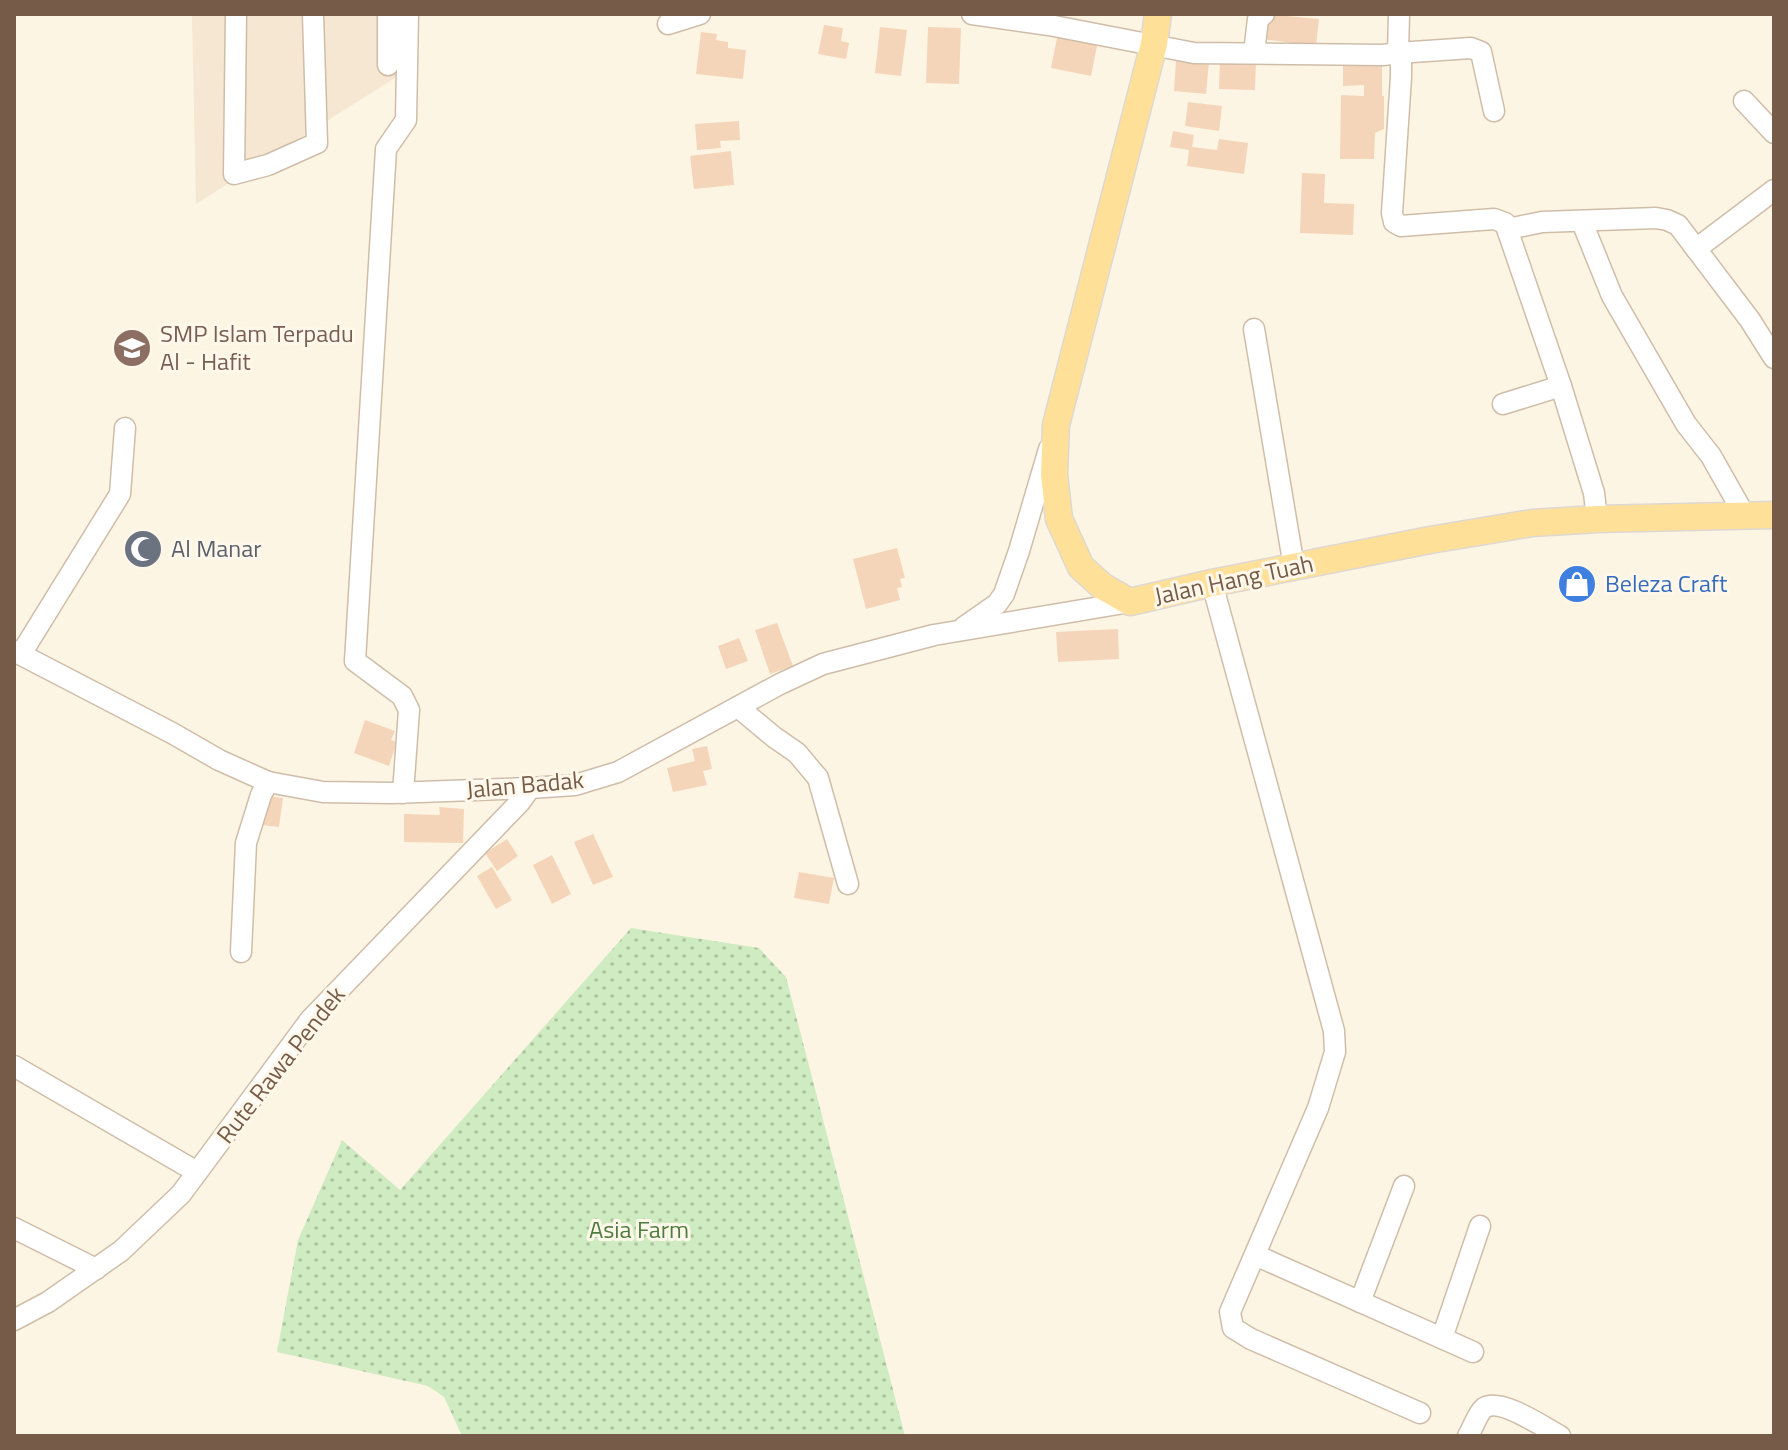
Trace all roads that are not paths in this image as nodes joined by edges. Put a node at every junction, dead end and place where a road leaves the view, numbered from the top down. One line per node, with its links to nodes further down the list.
1 (236, 14): 2 (street)
2 (313, 14)
3 (388, 14): 14 (street)
4 (408, 14): 39 (street)
5 (700, 14): 10 (street)
6 (972, 14): 11 (street)
7 (1158, 14): 11 (main road, Jalan Hang Tuah)
8 (1264, 14): 12 (street)
9 (1399, 14): 13 (street)
10 (668, 24)
11 (1154, 44): 12 (street); 26 (main road, Jalan Hang Tuah)
12 (1254, 53): 13 (street)
13 (1398, 53): 16 (street); 20 (street)
14 (388, 65)
15 (1744, 101): 17 (street)
16 (1494, 111)
17 (1774, 133)
18 (1774, 190): 21 (street)
19 (1582, 222): 20 (street); 21 (street); 29 (street)
20 (1508, 229): 24 (street)
21 (1696, 249): 23 (street)
22 (1254, 329): 31 (street)
23 (1774, 358)
24 (1561, 386): 25 (street); 30 (street)
25 (1503, 404)
26 (1056, 425): 33 (main road, Jalan Hang Tuah); 34 (street)
27 (125, 428): 35 (street)
28 (1774, 515): 29 (main road, Jalan Hang Tuah)
29 (1745, 516): 30 (main road, Jalan Hang Tuah)
30 (1597, 519): 31 (main road, Jalan Hang Tuah)
31 (1294, 567): 32 (main road, Jalan Hang Tuah)
32 (1212, 583): 33 (main road, Jalan Hang Tuah); 47 (street)
33 (1130, 602): 34 (street, Jalan Badak)
34 (961, 630): 36 (street, Jalan Badak)
35 (18, 653): 37 (street, Jalan Badak)
36 (738, 707): 38 (street, Jalan Badak); 40 (street)
37 (268, 782): 39 (street, Jalan Badak); 41 (street)
38 (530, 788): 39 (street, Jalan Badak); 43 (street, Rute Rawa Pendek)
39 (403, 793)
40 (848, 884)
41 (241, 952)
42 (14, 1066): 43 (street)
43 (197, 1172): 48 (street, Rute Rawa Pendek)
44 (1404, 1186): 49 (street)
45 (1480, 1226): 51 (street)
46 (14, 1228): 48 (street)
47 (1255, 1255): 49 (street); 53 (street)
48 (96, 1269): 50 (street, Rute Rawa Pendek)
49 (1360, 1302): 51 (street)
50 (14, 1320)
51 (1442, 1338): 52 (street)
52 (1473, 1352)
53 (1420, 1413)
54 (1468, 1436): 55 (street)
55 (1560, 1436)

